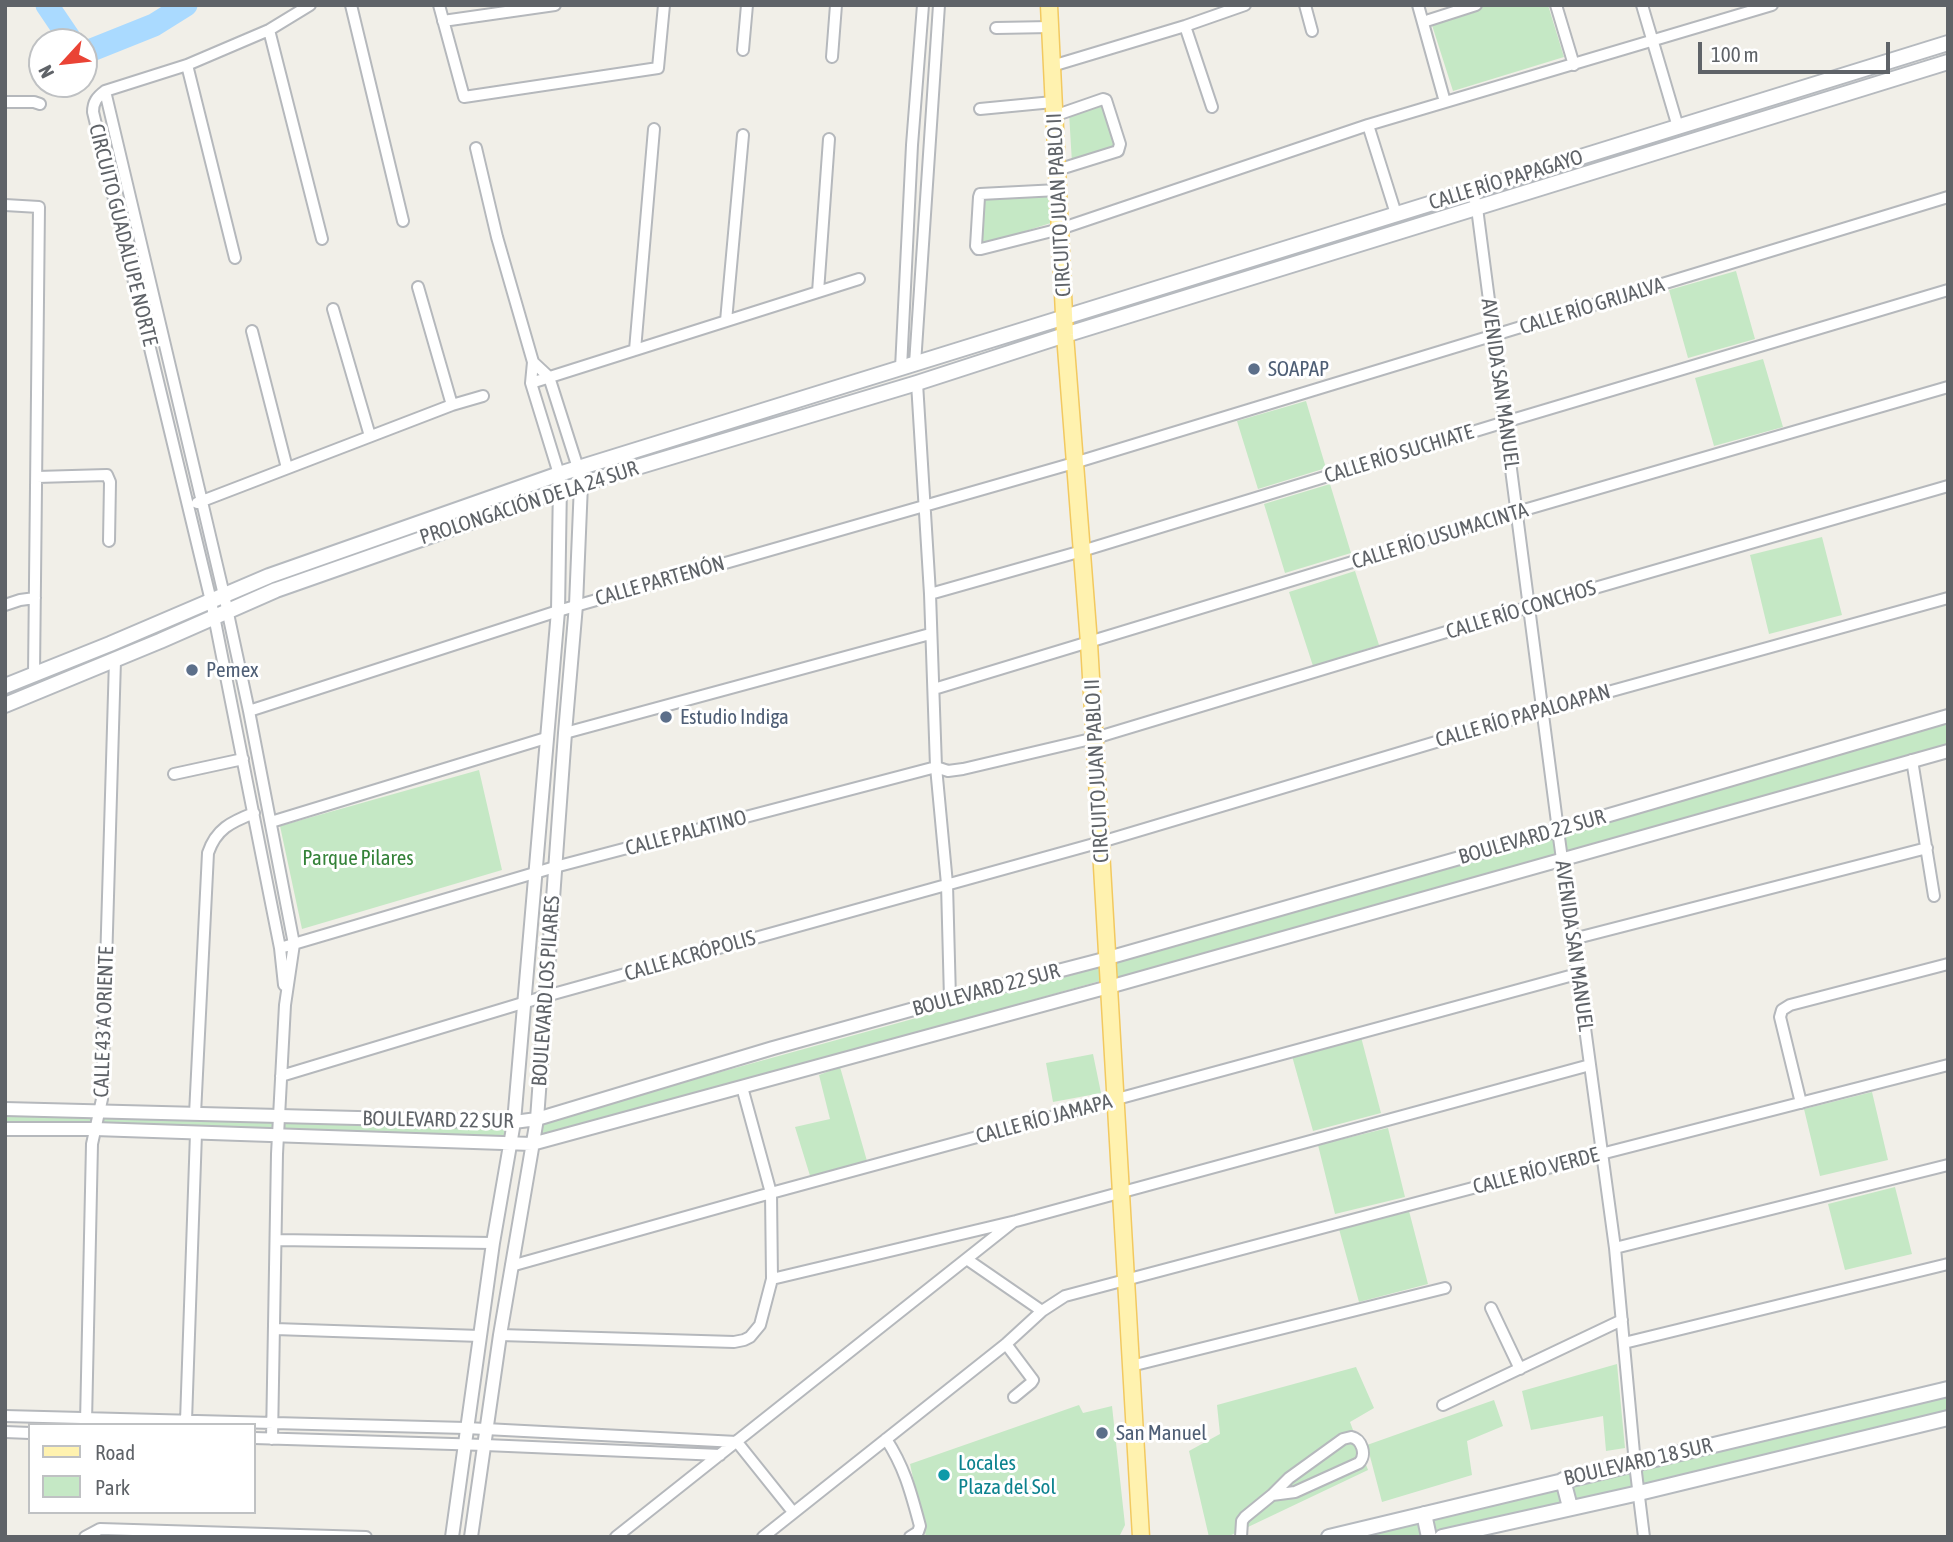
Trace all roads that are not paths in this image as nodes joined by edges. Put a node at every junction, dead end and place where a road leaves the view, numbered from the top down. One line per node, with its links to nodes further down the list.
1 (310, 5): 18 (street)
2 (351, 5): 56 (street)
3 (439, 5): 19 (street)
4 (555, 5): 19 (street)
5 (664, 5): 19 (street)
6 (747, 5): 28 (street)
7 (835, 5): 29 (street)
8 (923, 5): 48 (street)
9 (939, 5): 49 (street)
10 (1049, 5): 22 (main road, CIRCUITO JUAN PABLO II)
11 (1245, 5): 21 (street)
12 (1305, 5): 25 (street)
13 (1418, 5): 20 (street)
14 (1476, 5): 20 (street)
15 (1556, 5): 32 (street)
16 (1642, 5): 26 (street)
17 (1772, 5): 26 (street)
18 (296, 11): 24 (street)
19 (443, 21)
20 (1423, 22): 36 (street)
21 (1185, 26): 33 (street); 38 (street)
22 (1051, 27): 23 (street); 33 (main road, CIRCUITO JUAN PABLO II)
23 (996, 28)
24 (269, 30): 31 (street); 58 (street)
25 (1312, 31)
26 (1652, 41): 32 (street); 42 (street)
27 (1948, 43): 42 (main road, CALLE RÍO PAPAGAYO)
28 (743, 50)
29 (832, 57)
30 (1948, 62): 54 (main road, CALLE RÍO PAPAGAYO)
31 (187, 65): 34 (street); 59 (street)
32 (1574, 65): 36 (street)
33 (1052, 66): 40 (main road, CIRCUITO JUAN PABLO II)
34 (105, 91): 64 (street, CIRCUITO GUADALUPE NORTE); 65 (street, CIRCUITO GUADALUPE NORTE)
35 (5, 102): 37 (street)
36 (1445, 102): 41 (street)
37 (40, 104)
38 (1212, 107)
39 (979, 109): 40 (street)
40 (1054, 109): 47 (main road, CIRCUITO JUAN PABLO II); 47 (street)
41 (1368, 125): 55 (street); 57 (street)
42 (1678, 127): 51 (main road, CALLE RÍO PAPAGAYO)
43 (654, 129): 72 (street)
44 (743, 135): 68 (street)
45 (829, 139): 63 (street)
46 (476, 148): 73 (street)
47 (1057, 170): 50 (main road, CIRCUITO JUAN PABLO II)
48 (910, 188): 49 (street); 74 (street)
49 (927, 189): 74 (street)
50 (1058, 190): 57 (main road, CIRCUITO JUAN PABLO II); 57 (street)
51 (1472, 190): 54 (street, AVENIDA SAN MANUEL); 55 (main road, CALLE RÍO PAPAGAYO)
52 (1948, 197): 71 (street, CALLE RÍO GRIJALVA)
53 (5, 205): 87 (street)
54 (1476, 208): 70 (main road, CALLE RÍO PAPAGAYO); 71 (street, AVENIDA SAN MANUEL)
55 (1396, 214): 67 (main road, CALLE RÍO PAPAGAYO)
56 (403, 221)
57 (1060, 229): 67 (main road, CIRCUITO JUAN PABLO II)
58 (322, 239)
59 (235, 258)
60 (859, 279): 63 (street)
61 (418, 287): 80 (street)
62 (1948, 290): 81 (street, CALLE RÍO SUCHIATE)
63 (818, 292): 68 (street)
64 (154, 299): 65 (street); 91 (street, CIRCUITO GUADALUPE NORTE)
65 (140, 303): 93 (street, CIRCUITO GUADALUPE NORTE)
66 (333, 309): 82 (street)
67 (1065, 316): 70 (main road, CIRCUITO JUAN PABLO II); 74 (main road, PROLONGACIÓN DE LA 24 SUR)
68 (726, 321): 72 (street)
69 (252, 331): 84 (street)
70 (1065, 335): 77 (main road, PROLONGACIÓN DE LA 24 SUR); 83 (main road, CIRCUITO JUAN PABLO II)
71 (1493, 336): 81 (street, AVENIDA SAN MANUEL); 83 (street, CALLE RÍO GRIJALVA)
72 (635, 350): 75 (street)
73 (533, 362): 75 (street); 76 (street)
74 (908, 366): 85 (main road, PROLONGACIÓN DE LA 24 SUR)
75 (549, 377): 76 (street); 85 (street)
76 (531, 383): 86 (street)
77 (917, 383): 88 (main road, PROLONGACIÓN DE LA 24 SUR); 92 (street)
78 (1948, 387): 94 (street, CALLE RÍO USUMACINTA)
79 (483, 396): 80 (street)
80 (452, 405): 82 (street)
81 (1505, 422): 94 (street, AVENIDA SAN MANUEL); 96 (street, CALLE RÍO SUCHIATE)
82 (370, 436): 84 (street)
83 (1074, 463): 92 (street, CALLE PARTENÓN); 96 (main road, CIRCUITO JUAN PABLO II)
84 (287, 468): 91 (street)
85 (578, 468): 86 (main road, PROLONGACIÓN DE LA 24 SUR); 88 (street, BOULEVARD LOS PILARES)
86 (559, 474): 90 (street, BOULEVARD LOS PILARES); 99 (main road, PROLONGACIÓN DE LA 24 SUR)
87 (37, 477): 95 (street); 98 (street)
88 (581, 484): 90 (main road, PROLONGACIÓN DE LA 24 SUR); 102 (street, BOULEVARD LOS PILARES)
89 (1948, 486): 103 (street, CALLE RÍO CONCHOS)
90 (561, 490): 104 (street, BOULEVARD LOS PILARES); 105 (main road, PROLONGACIÓN DE LA 24 SUR)
91 (203, 501): 93 (street); 99 (street, CIRCUITO GUADALUPE NORTE)
92 (924, 504): 97 (street); 102 (street, CALLE PARTENÓN)
93 (189, 506): 99 (street, CIRCUITO GUADALUPE NORTE)
94 (1517, 512): 103 (street, AVENIDA SAN MANUEL); 107 (street, CALLE RÍO USUMACINTA)
95 (109, 541)
96 (1083, 551): 97 (street, CALLE RÍO SUCHIATE); 107 (main road, CIRCUITO JUAN PABLO II)
97 (930, 594): 106 (street)
98 (35, 598): 101 (street); 109 (street)
99 (218, 598): 105 (street, CIRCUITO GUADALUPE NORTE); 109 (main road, PROLONGACIÓN DE LA 24 SUR)
100 (1948, 598): 113 (street, CALLE RÍO PAPALOAPAN)
101 (5, 605)
102 (576, 605): 104 (street, CALLE PARTENÓN); 116 (street, BOULEVARD LOS PILARES)
103 (1529, 607): 113 (street, AVENIDA SAN MANUEL); 118 (street, CALLE RÍO CONCHOS)
104 (558, 611): 114 (street, CALLE PARTENÓN); 117 (street, BOULEVARD LOS PILARES)
105 (221, 614): 108 (main road, PROLONGACIÓN DE LA 24 SUR); 114 (street); 120 (street)
106 (930, 634): 111 (street); 116 (street)
107 (1089, 643): 111 (street, CALLE RÍO USUMACINTA); 118 (main road, CIRCUITO JUAN PABLO II)
108 (114, 660): 112 (main road, PROLONGACIÓN DE LA 24 SUR); 152 (street, CALLE 43 A ORIENTE)
109 (34, 674): 110 (main road, PROLONGACIÓN DE LA 24 SUR)
110 (5, 686)
111 (934, 689): 122 (street)
112 (5, 705)
113 (1543, 710): 126 (street, AVENIDA SAN MANUEL); 127 (street, CALLE RÍO PAPALOAPAN)
114 (249, 711): 125 (street)
115 (1948, 716): 126 (street, BOULEVARD 22 SUR)
116 (565, 733): 130 (street, BOULEVARD LOS PILARES)
117 (546, 738): 125 (street); 131 (street, BOULEVARD LOS PILARES)
118 (1095, 738): 122 (street, CALLE PALATINO); 127 (main road, CIRCUITO JUAN PABLO II)
119 (1948, 751): 121 (street, BOULEVARD 22 SUR)
120 (243, 759): 123 (street); 124 (street)
121 (1912, 760): 128 (street); 129 (street, BOULEVARD 22 SUR)
122 (936, 767): 130 (street, CALLE PALATINO); 132 (street)
123 (174, 774)
124 (254, 813): 136 (street); 153 (street)
125 (271, 822): 135 (street)
126 (1558, 830): 129 (street, AVENIDA SAN MANUEL); 137 (street, BOULEVARD 22 SUR)
127 (1101, 842): 132 (street, CALLE ACRÓPOLIS); 137 (main road, CIRCUITO JUAN PABLO II)
128 (1927, 848): 133 (street); 134 (street)
129 (1562, 860): 134 (street, AVENIDA SAN MANUEL); 140 (street, BOULEVARD 22 SUR)
130 (555, 867): 131 (street, CALLE PALATINO); 141 (street, BOULEVARD LOS PILARES)
131 (534, 874): 135 (street, CALLE PALATINO); 143 (street, BOULEVARD LOS PILARES)
132 (947, 884): 141 (street, CALLE ACRÓPOLIS); 142 (street)
133 (1934, 895)
134 (1573, 939): 139 (street, AVENIDA SAN MANUEL)
135 (294, 944): 136 (street, CALLE PALATINO); 144 (street)
136 (280, 948): 144 (street)
137 (1108, 958): 140 (main road, CIRCUITO JUAN PABLO II); 142 (street, BOULEVARD 22 SUR)
138 (1948, 964): 150 (street)
139 (1577, 974): 145 (street, AVENIDA SAN MANUEL); 149 (street, CALLE RÍO JAMAPA)
140 (1109, 986): 148 (street, BOULEVARD 22 SUR); 149 (main road, CIRCUITO JUAN PABLO II)
141 (545, 996): 143 (street, CALLE ACRÓPOLIS); 155 (street, BOULEVARD LOS PILARES)
142 (950, 999): 155 (street, BOULEVARD 22 SUR)
143 (524, 1003): 147 (street, CALLE ACRÓPOLIS); 156 (street, BOULEVARD LOS PILARES)
144 (285, 1005): 147 (street)
145 (1590, 1065): 163 (street, AVENIDA SAN MANUEL); 165 (street)
146 (1948, 1065): 150 (street, CALLE RÍO VERDE)
147 (281, 1076): 154 (street)
148 (742, 1087): 162 (street, BOULEVARD 22 SUR); 166 (street)
149 (1115, 1100): 165 (main road, CIRCUITO JUAN PABLO II); 166 (street, CALLE RÍO JAMAPA)
150 (1801, 1103): 163 (street, CALLE RÍO VERDE)
151 (5, 1109): 152 (street, BOULEVARD 22 SUR)
152 (101, 1112): 153 (street, BOULEVARD 22 SUR); 158 (street, CALLE 43 A ORIENTE)
153 (195, 1114): 154 (street, BOULEVARD 22 SUR)
154 (279, 1117): 156 (street, BOULEVARD 22 SUR); 160 (street)
155 (537, 1119): 156 (street, BOULEVARD 22 SUR); 162 (street, BOULEVARD LOS PILARES)
156 (514, 1122): 161 (street, BOULEVARD LOS PILARES)
157 (5, 1129): 158 (street, BOULEVARD 22 SUR)
158 (95, 1129): 159 (street, BOULEVARD 22 SUR); 192 (street, CALLE 43 A ORIENTE)
159 (196, 1133): 160 (street, BOULEVARD 22 SUR); 193 (street)
160 (278, 1136): 161 (street, BOULEVARD 22 SUR); 168 (street)
161 (510, 1144): 162 (street, BOULEVARD 22 SUR); 169 (street, BOULEVARD LOS PILARES)
162 (532, 1144): 173 (street, BOULEVARD LOS PILARES)
163 (1601, 1154): 170 (street, AVENIDA SAN MANUEL); 175 (street, CALLE RÍO VERDE)
164 (1948, 1165): 170 (street)
165 (1121, 1191): 167 (street); 175 (main road, CIRCUITO JUAN PABLO II)
166 (771, 1193): 173 (street, CALLE RÍO JAMAPA); 174 (street)
167 (1016, 1221): 171 (street); 174 (street)
168 (276, 1240): 169 (street); 180 (street)
169 (493, 1243): 182 (street, BOULEVARD LOS PILARES)
170 (1615, 1248): 179 (street, AVENIDA SAN MANUEL)
171 (968, 1260): 178 (street); 202 (street)
172 (1948, 1264): 183 (street)
173 (511, 1266): 181 (street, BOULEVARD LOS PILARES)
174 (772, 1279): 181 (street)
175 (1125, 1280): 178 (street, CALLE RÍO VERDE); 185 (main road, CIRCUITO JUAN PABLO II)
176 (1445, 1289): 185 (street)
177 (1491, 1308): 186 (street)
178 (1042, 1311): 184 (street, CALLE RÍO VERDE)
179 (1622, 1320): 183 (street, AVENIDA SAN MANUEL); 186 (street)
180 (275, 1329): 182 (street); 194 (street)
181 (500, 1335): 196 (street, BOULEVARD LOS PILARES)
182 (480, 1336): 195 (street, BOULEVARD LOS PILARES)
183 (1624, 1343): 206 (street, AVENIDA SAN MANUEL)
184 (1006, 1344): 188 (street); 201 (street, CALLE RÍO VERDE)
185 (1131, 1366): 222 (main road, CIRCUITO JUAN PABLO II)
186 (1520, 1369): 189 (street)
187 (1948, 1389): 206 (main road, BOULEVARD 18 SUR)
188 (1014, 1397)
189 (1443, 1405)
190 (5, 1416): 192 (street)
191 (1948, 1418): 208 (main road, BOULEVARD 18 SUR)
192 (86, 1421): 193 (street)
193 (186, 1421): 194 (street)
194 (273, 1423): 195 (street); 200 (street)
195 (466, 1428): 196 (street); 203 (street, BOULEVARD LOS PILARES)
196 (486, 1429): 202 (street); 204 (street, BOULEVARD LOS PILARES)
197 (5, 1432): 198 (street)
198 (28, 1433)
199 (256, 1438): 200 (street)
200 (272, 1439): 203 (street)
201 (886, 1439): 212 (street, CALLE RÍO VERDE); 221 (street)
202 (737, 1442): 205 (street); 212 (street)
203 (465, 1444): 204 (street); 217 (street, BOULEVARD LOS PILARES)
204 (485, 1445): 205 (street); 218 (street, BOULEVARD LOS PILARES)
205 (720, 1455): 219 (street)
206 (1635, 1464): 207 (main road, BOULEVARD 18 SUR); 208 (street, AVENIDA SAN MANUEL)
207 (1563, 1480): 209 (main road, BOULEVARD 18 SUR); 211 (main road)
208 (1639, 1493): 211 (main road, BOULEVARD 18 SUR); 227 (street, AVENIDA SAN MANUEL)
209 (1503, 1494): 213 (main road, BOULEVARD 18 SUR); 214 (main road)
210 (1272, 1495): 210 (street); 223 (street)
211 (1570, 1507): 214 (main road, BOULEVARD 18 SUR)
212 (793, 1512): 220 (street, CALLE RÍO VERDE)
213 (1424, 1514): 224 (main road, BOULEVARD 18 SUR); 225 (main road)
214 (1509, 1520): 226 (main road, BOULEVARD 18 SUR)
215 (85, 1537): 216 (street)
216 (366, 1537)
217 (452, 1537)
218 (471, 1537)
219 (616, 1537)
220 (764, 1537)
221 (910, 1537)
222 (1141, 1537)
223 (1241, 1537)
224 (1329, 1537)
225 (1429, 1537)
226 (1442, 1537)
227 (1644, 1537)

